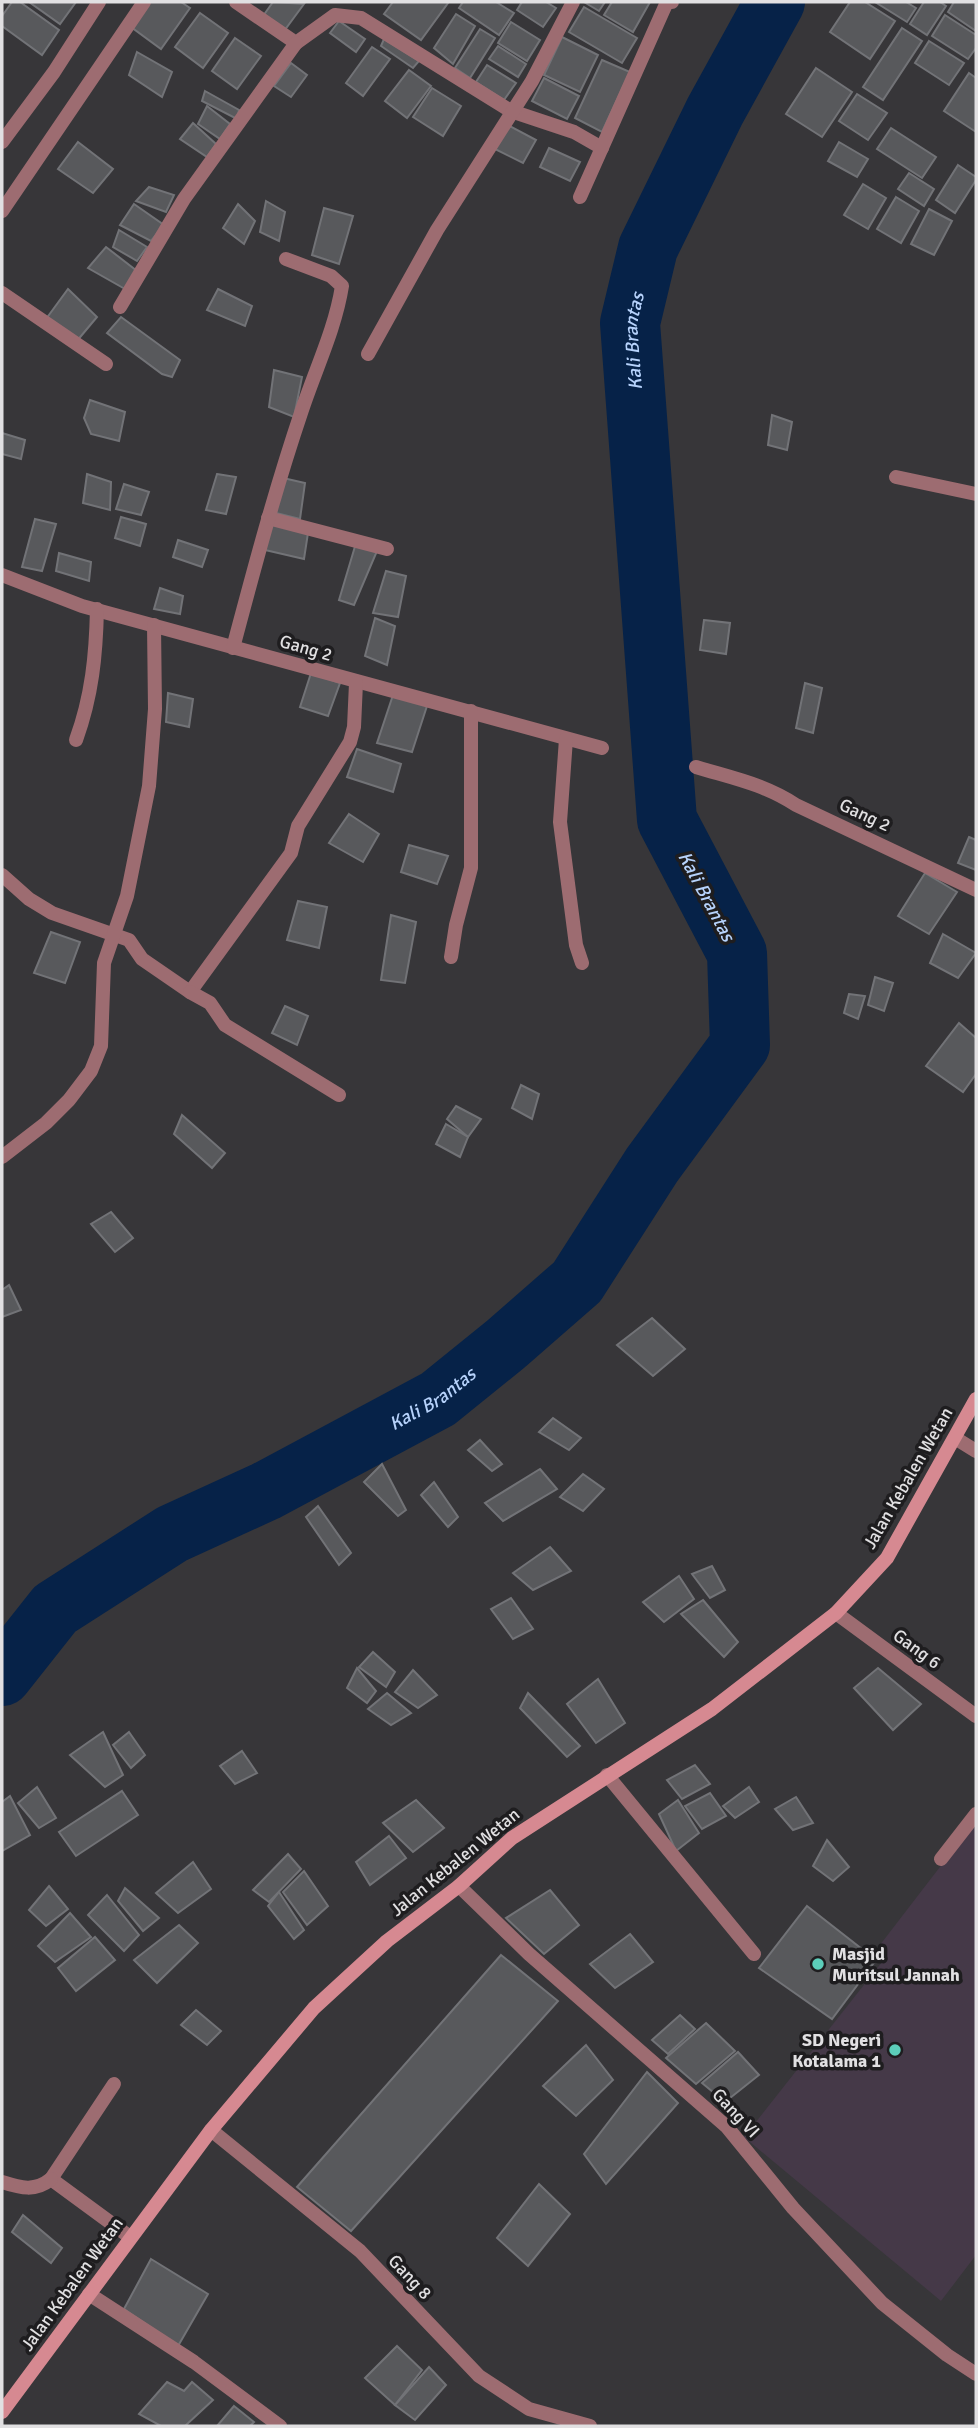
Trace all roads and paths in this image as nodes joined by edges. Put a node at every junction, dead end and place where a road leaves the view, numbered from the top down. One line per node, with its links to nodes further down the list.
1 (99, 2): 8 (street)
2 (144, 2): 11 (street)
3 (236, 2): 6 (street)
4 (573, 2): 7 (street)
5 (672, 2): 9 (street)
6 (296, 43): 7 (street); 14 (street)
7 (511, 110): 9 (street); 15 (street)
8 (2, 142)
9 (602, 148): 10 (street)
10 (580, 197)
11 (2, 211)
12 (286, 259): 19 (street)
13 (2, 293): 16 (street)
14 (120, 307)
15 (368, 354)
16 (106, 364)
17 (896, 477): 18 (street)
18 (976, 494)
19 (268, 518): 20 (street); 24 (street)
20 (387, 549)
21 (2, 575): 22 (street, Gang 2)
22 (97, 609): 23 (street, Gang 2); 27 (street)
23 (154, 625): 24 (street, Gang 2); 33 (street)
24 (233, 648): 25 (street, Gang 2)
25 (356, 683): 26 (street, Gang 2); 36 (street)
26 (471, 711): 28 (street, Gang 2); 34 (street)
27 (76, 740)
28 (566, 740): 29 (street, Gang 2); 35 (street)
29 (602, 748)
30 (696, 767): 32 (street, Gang 2)
31 (2, 875): 33 (street)
32 (976, 890)
33 (112, 934): 36 (street); 38 (street)
34 (451, 957)
35 (582, 963)
36 (190, 992): 37 (street)
37 (339, 1095)
38 (2, 1157)
39 (976, 1399): 40 (main road, Jalan Kebalen Wetan)
40 (955, 1437): 41 (street); 42 (main road, Jalan Kebalen Wetan)
41 (976, 1451)
42 (836, 1614): 43 (street, Gang 6); 44 (main road, Jalan Kebalen Wetan)
43 (976, 1716)
44 (607, 1775): 47 (main road, Jalan Kebalen Wetan); 48 (street)
45 (976, 1814): 46 (street)
46 (941, 1859)
47 (458, 1886): 50 (main road, Jalan Kebalen Wetan); 55 (street, Gang VI)
48 (754, 1954)
49 (114, 2084): 51 (street)
50 (211, 2130): 53 (main road, Jalan Kebalen Wetan); 57 (street, Gang 8)
51 (51, 2179): 52 (street); 53 (street)
52 (2, 2182)
53 (130, 2237): 54 (main road, Jalan Kebalen Wetan)
54 (89, 2294): 56 (main road, Jalan Kebalen Wetan); 58 (street)
55 (976, 2374)
56 (2, 2412)
57 (561, 2422): 59 (street, Gang 8)
58 (280, 2426)
59 (590, 2426)

